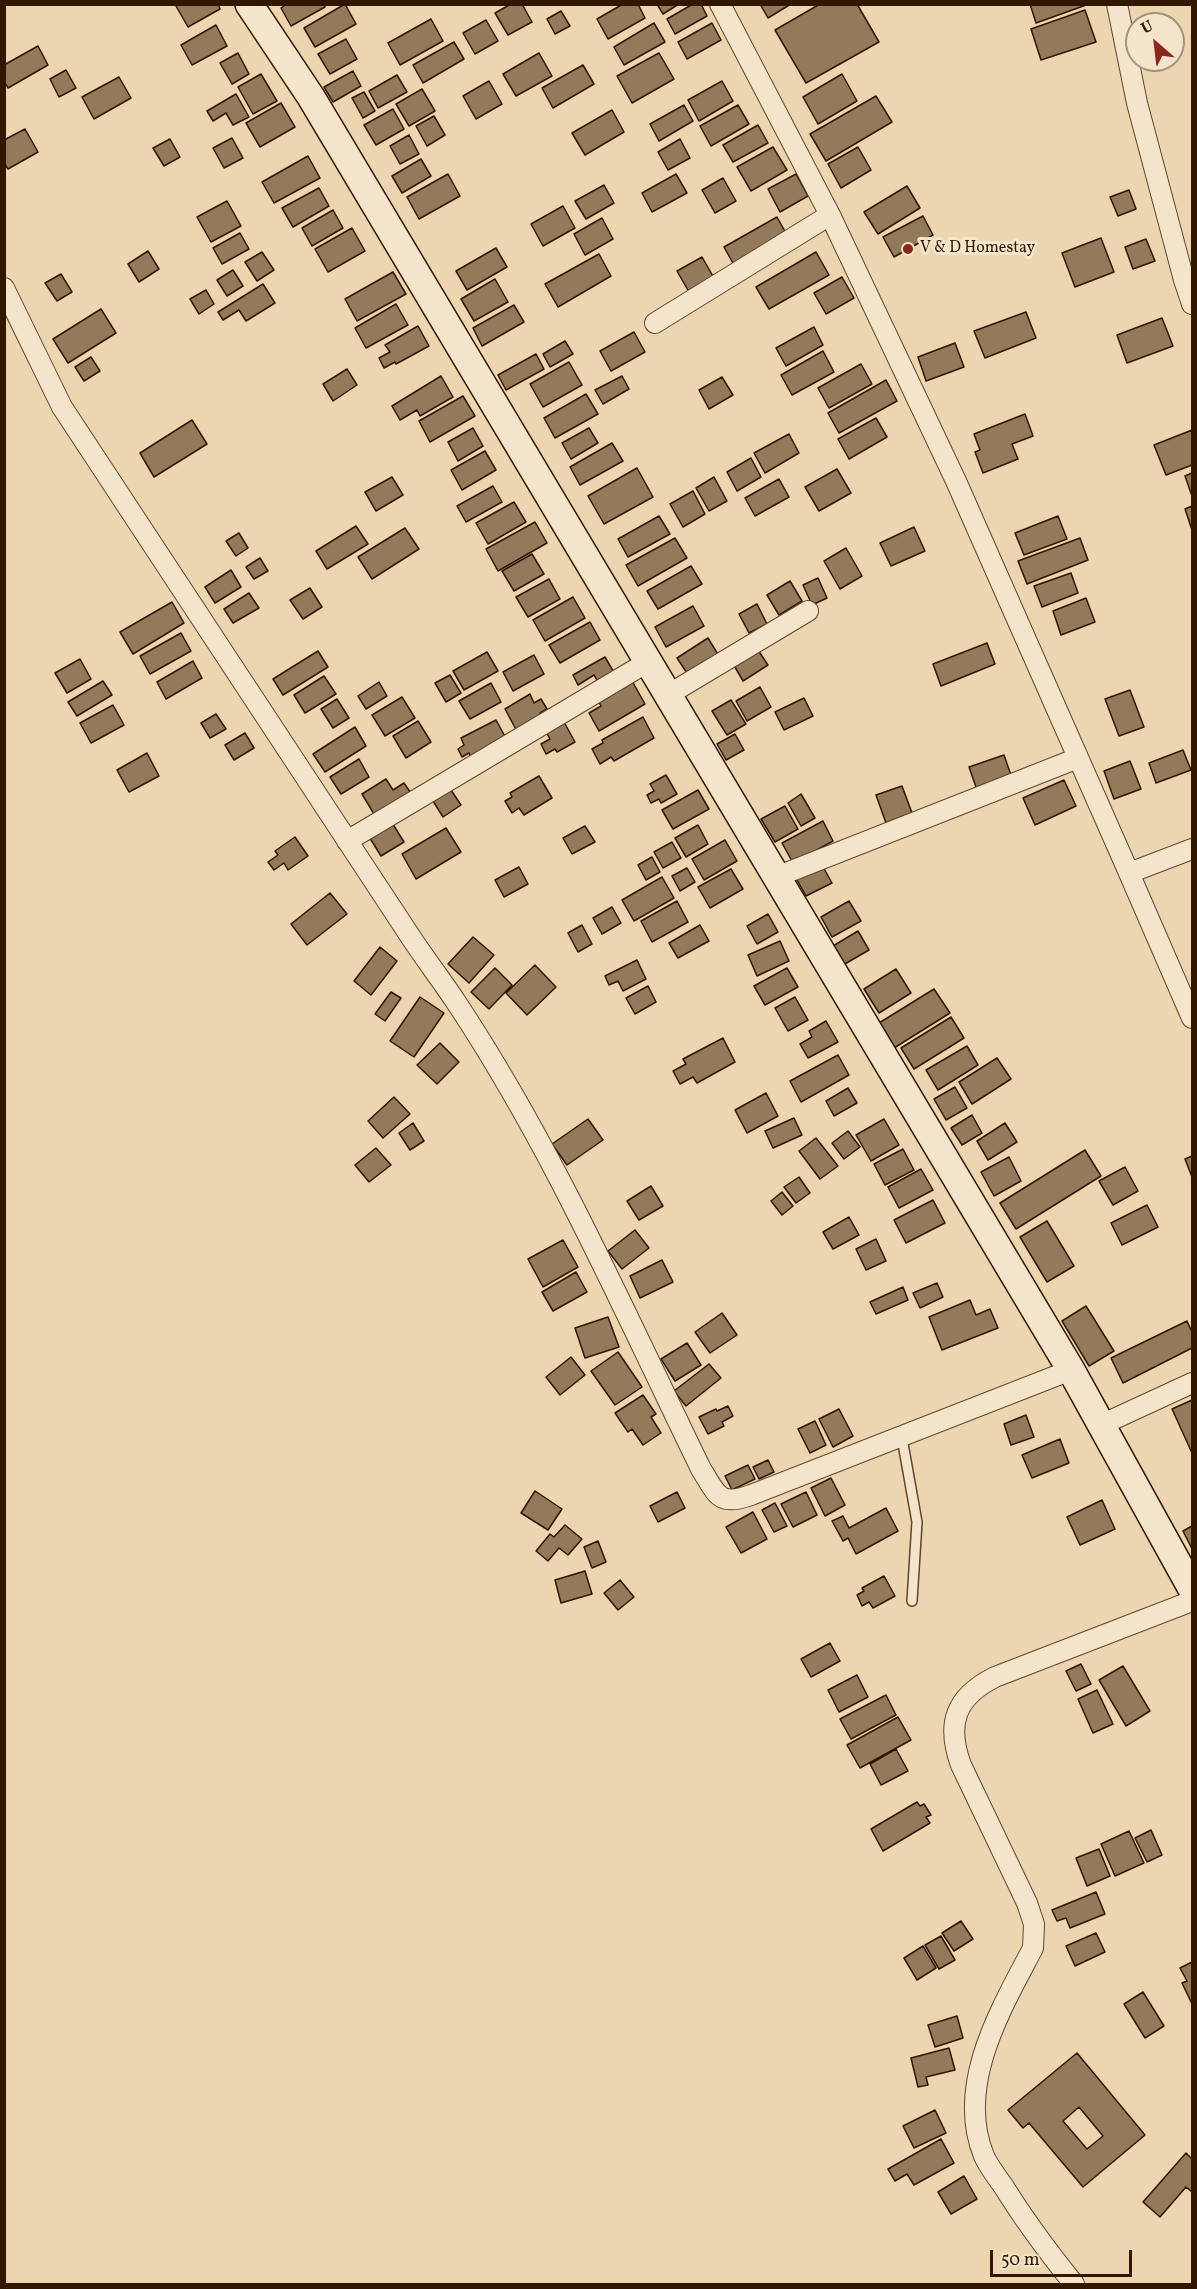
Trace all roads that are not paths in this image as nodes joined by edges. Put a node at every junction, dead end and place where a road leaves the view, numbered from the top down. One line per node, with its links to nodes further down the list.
1 (249, 4): 9 (street)
2 (720, 4): 4 (street)
3 (1117, 4): 6 (street)
4 (830, 215): 7 (street); 11 (street)
5 (4, 288): 12 (street)
6 (1192, 304)
7 (655, 323)
8 (808, 611): 10 (street)
9 (646, 663): 10 (street); 12 (street)
10 (666, 696): 15 (street)
11 (1077, 758): 14 (street); 15 (street)
12 (347, 841): 20 (street)
13 (1192, 849): 14 (street)
14 (1129, 873): 16 (street)
15 (776, 877): 17 (street)
16 (1192, 1017)
17 (1071, 1370): 19 (street); 20 (street)
18 (1192, 1383): 19 (street)
19 (1101, 1425): 21 (street)
20 (902, 1438): 22 (lane)
21 (1192, 1589)
22 (912, 1601)
23 (1192, 1601): 24 (street)
24 (1074, 2284)

